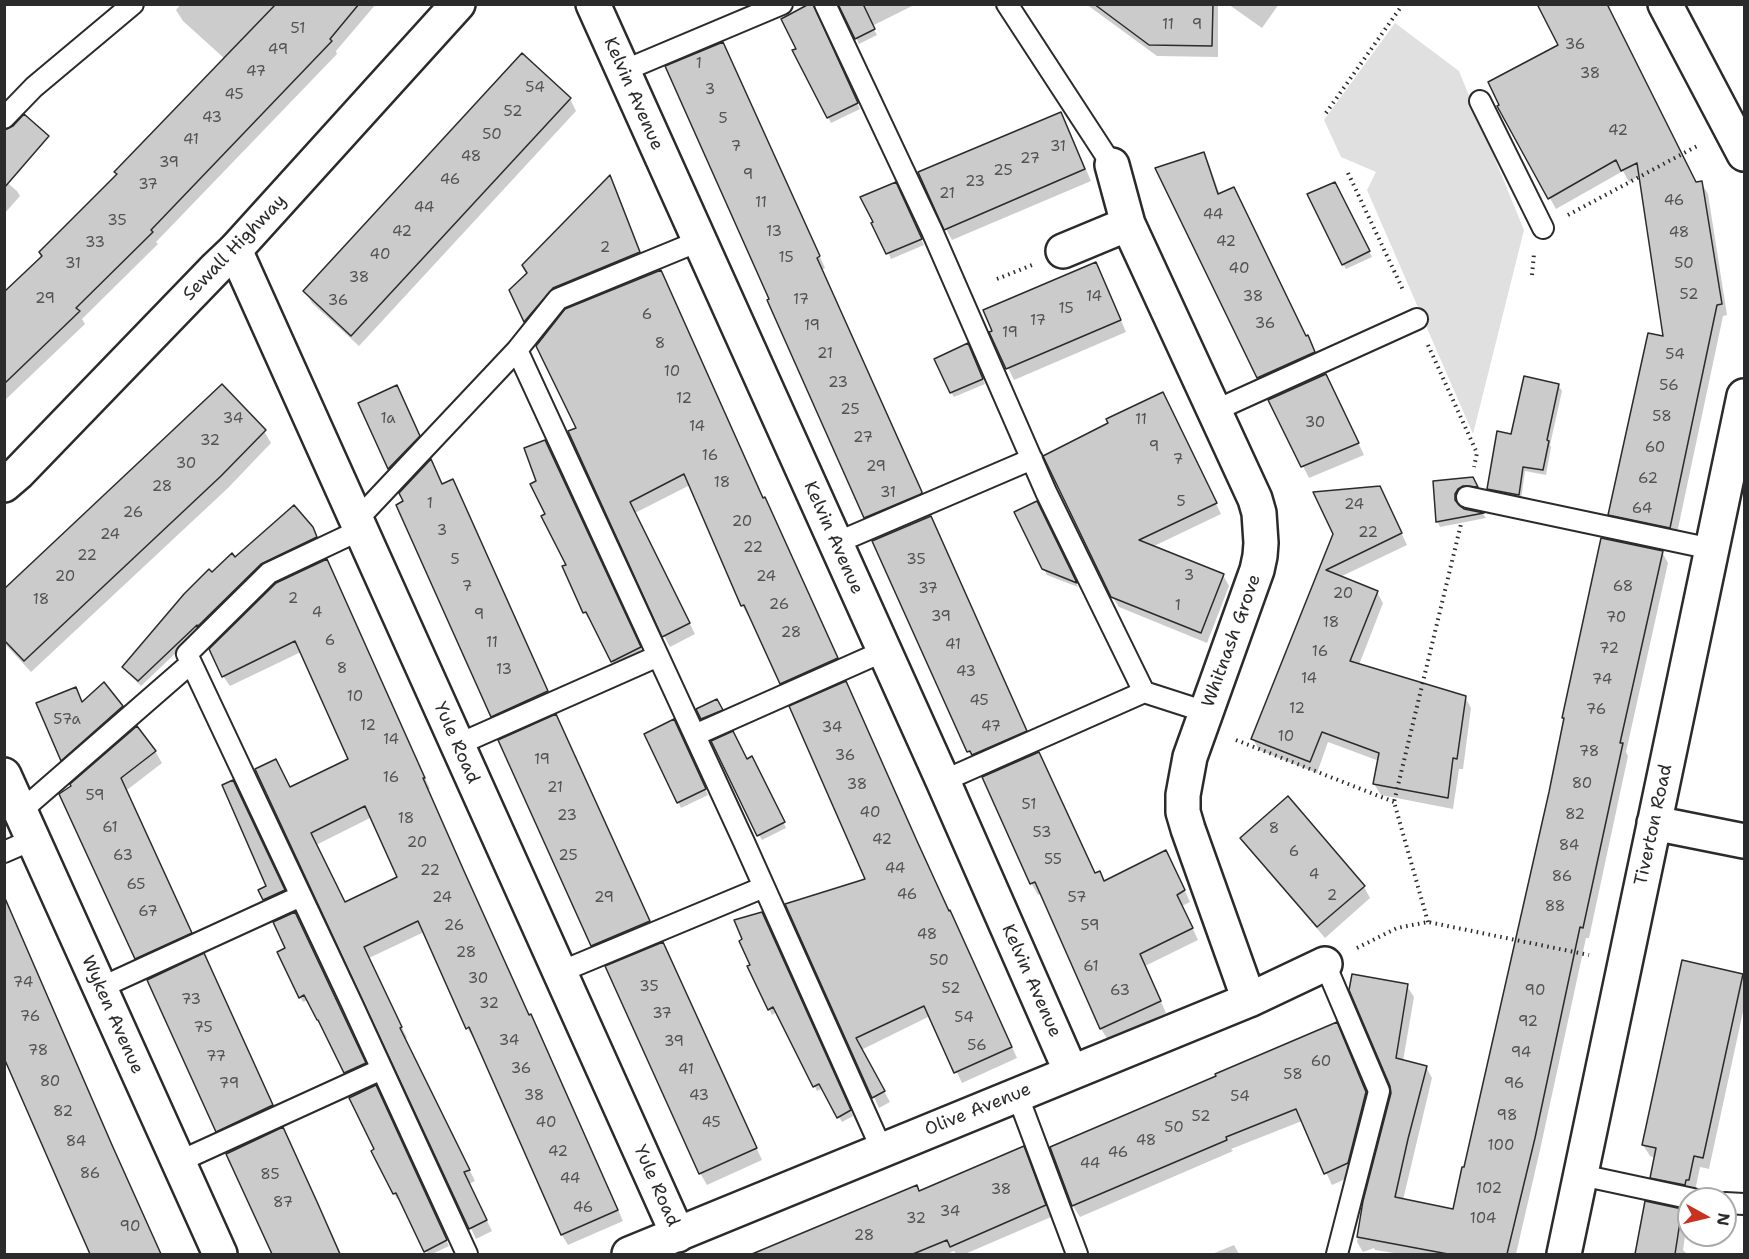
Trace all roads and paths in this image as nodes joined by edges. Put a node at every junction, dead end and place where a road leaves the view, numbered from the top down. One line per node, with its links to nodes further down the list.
1 (134, 4): 12 (lane)
2 (458, 4): 19 (street, Sewall Highway)
3 (593, 4): 9 (street, Kelvin Avenue)
4 (782, 4): 9 (lane)
5 (825, 4): 26 (lane)
6 (1007, 4): 14 (lane)
7 (1403, 4): 11 (path)
8 (1665, 4): 13 (street)
9 (623, 71): 18 (street, Kelvin Avenue)
10 (1480, 101): 17 (lane)
11 (1326, 113)
12 (4, 118)
13 (1738, 141): 17 (path)
14 (1112, 165): 16 (street, Whitnash Grove)
15 (1348, 173): 22 (path)
16 (1128, 224): 20 (street); 25 (street, Whitnash Grove)
17 (1543, 228): 21 (path)
18 (699, 241): 23 (lane); 30 (street, Kelvin Avenue)
19 (235, 250): 27 (street, Sewall Highway); 29 (street, Yule Road)
20 (1063, 251)
21 (1532, 275)
22 (1416, 319): 25 (lane); 28 (path)
23 (517, 350): 29 (lane); 33 (lane)
24 (1744, 396): 31 (street, Tiverton Road)
25 (1214, 411): 36 (street, Whitnash Grove)
26 (1032, 459): 30 (lane); 35 (lane)
27 (4, 485)
28 (1467, 496): 31 (lane); 41 (path)
29 (358, 525): 34 (lane); 38 (street, Yule Road)
30 (836, 543): 32 (street, Kelvin Avenue)
31 (1712, 549): 42 (street, Tiverton Road)
32 (884, 651): 37 (lane); 40 (street, Kelvin Avenue)
33 (658, 656): 37 (lane); 38 (lane)
34 (191, 663): 43 (lane); 46 (lane)
35 (1143, 692): 36 (lane); 40 (lane)
36 (1204, 719): 41 (path); 52 (street, Whitnash Grove)
37 (695, 735): 45 (lane)
38 (457, 745): 50 (street, Yule Road)
39 (4, 775): 43 (street, Wyken Avenue)
40 (943, 781): 54 (street, Kelvin Avenue)
41 (1394, 802): 47 (path)
42 (1654, 823): 44 (street); 48 (street, Tiverton Road)
43 (20, 834): 51 (street, Wyken Avenue)
44 (1744, 840)
45 (764, 887): 50 (lane); 56 (lane)
46 (301, 896): 51 (lane); 53 (lane)
47 (1428, 922): 48 (path); 49 (path)
48 (1625, 963): 58 (street, Tiverton Road)
49 (1325, 964): 52 (street, Olive Avenue); 65 (lane)
50 (560, 972): 60 (street, Yule Road)
51 (100, 988): 57 (street, Wyken Avenue)
52 (1249, 1000): 54 (street, Olive Avenue)
53 (382, 1069): 57 (lane); 62 (lane)
54 (1071, 1072): 55 (street, Olive Avenue)
55 (1017, 1095): 56 (street, Olive Avenue); 64 (lane)
56 (882, 1150): 60 (street, Olive Avenue)
57 (178, 1162): 61 (street, Wyken Avenue)
58 (1581, 1175): 59 (lane); 66 (street, Tiverton Road)
59 (1677, 1196)
60 (678, 1235): 63 (street, Olive Avenue)
61 (220, 1254)
62 (468, 1254)
63 (629, 1254)
64 (1077, 1254)
65 (1337, 1254)
66 (1564, 1254)

